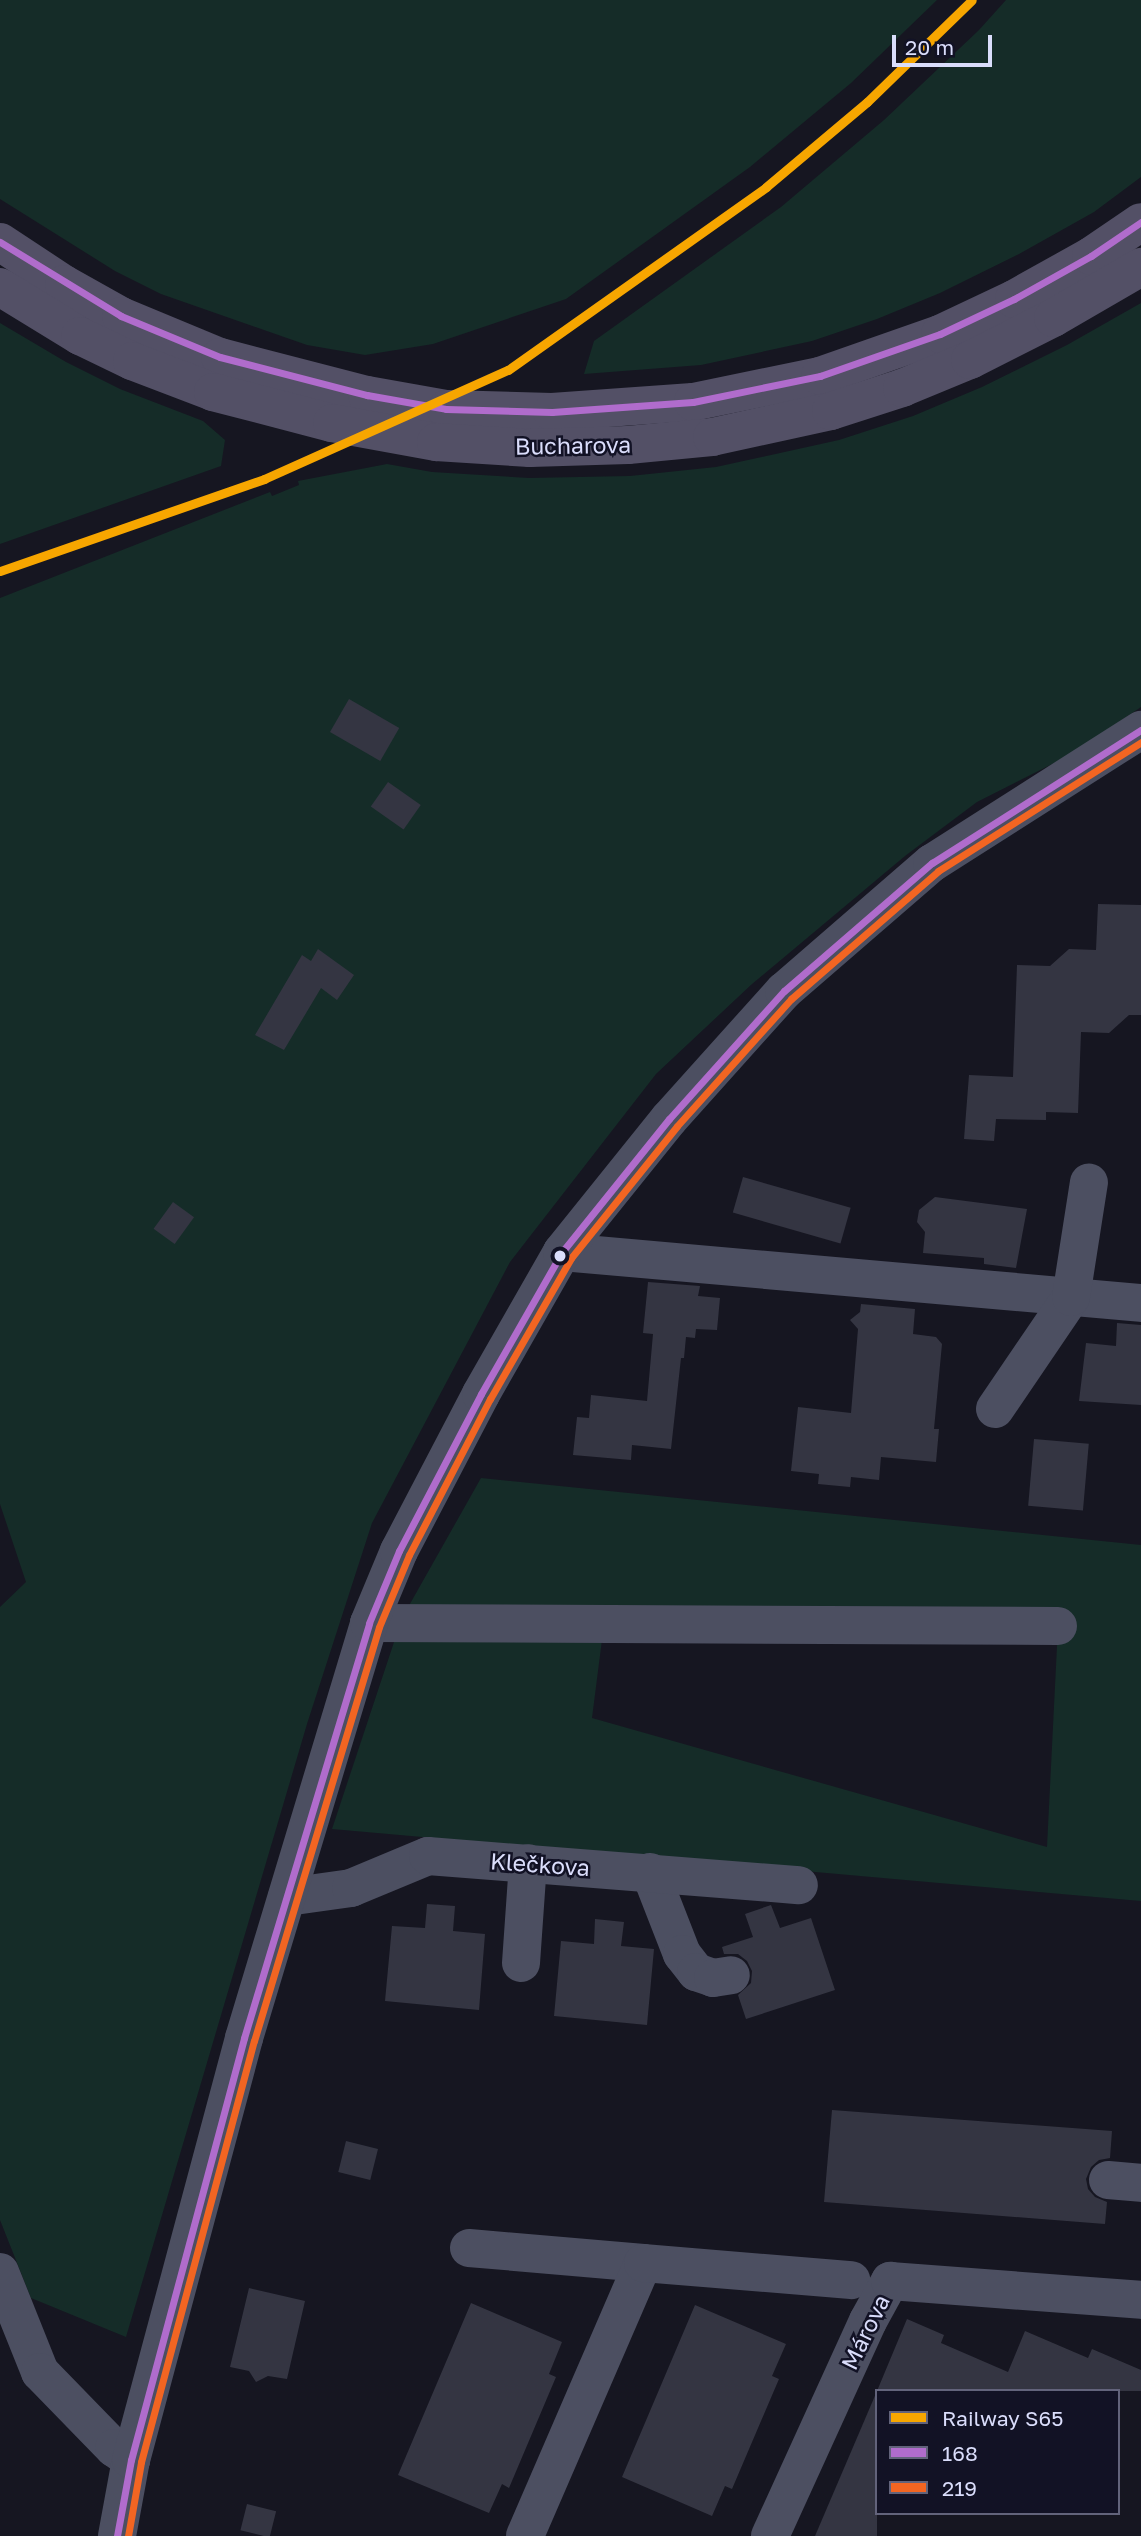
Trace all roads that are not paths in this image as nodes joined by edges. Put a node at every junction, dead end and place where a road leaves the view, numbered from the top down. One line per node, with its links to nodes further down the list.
1 (1141, 222): 2 (main road, Bucharova)
2 (0, 242)
3 (1141, 267): 4 (main road, Bucharova)
4 (0, 288)
5 (1141, 730): 7 (street)
6 (1089, 1182): 8 (street)
7 (562, 1252): 8 (street); 11 (street)
8 (1071, 1297): 9 (street); 10 (street)
9 (1141, 1303)
10 (995, 1409)
11 (369, 1623): 12 (street); 16 (street)
12 (1058, 1626)
13 (528, 1863): 14 (street, Klečkova); 16 (street, Klečkova); 17 (street)
14 (650, 1872): 15 (street, Klečkova); 18 (street)
15 (799, 1885)
16 (287, 1897): 24 (street)
17 (521, 1964)
18 (732, 1975)
19 (469, 2248): 20 (street)
20 (643, 2263): 22 (street); 26 (street)
21 (0, 2272): 24 (street)
22 (850, 2280)
23 (1141, 2300): 27 (street, Márova)
24 (131, 2460): 25 (street)
25 (117, 2536)
26 (525, 2536)
27 (770, 2536)

